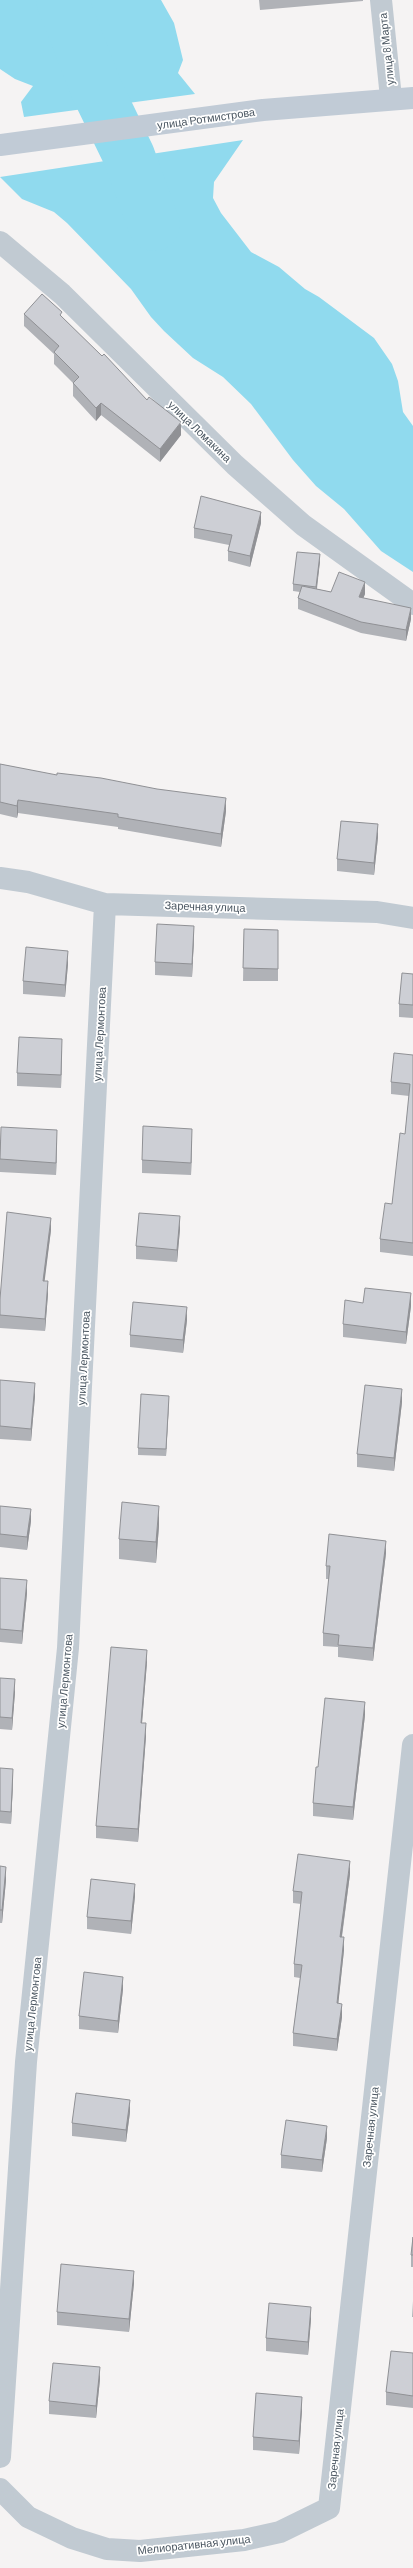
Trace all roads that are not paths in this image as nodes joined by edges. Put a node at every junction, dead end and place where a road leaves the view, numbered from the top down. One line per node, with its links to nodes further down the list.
1 (381, 0): 2 (street, улица 8 Марта)
2 (391, 98): 3 (street, улица Ротмистрова); 4 (street, улица Ротмистрова)
3 (413, 98)
4 (0, 145)
5 (0, 242): 6 (street, улица Ломакина)
6 (413, 604)
7 (0, 878): 8 (street, Заречная улица)
8 (105, 904): 9 (street, Заречная улица); 11 (street, улица Лермонтова)
9 (413, 918)
10 (413, 1745): 13 (street, Заречная улица)
11 (0, 2457)
12 (0, 2489): 13 (street, Мелиоративная улица)
13 (329, 2508)

